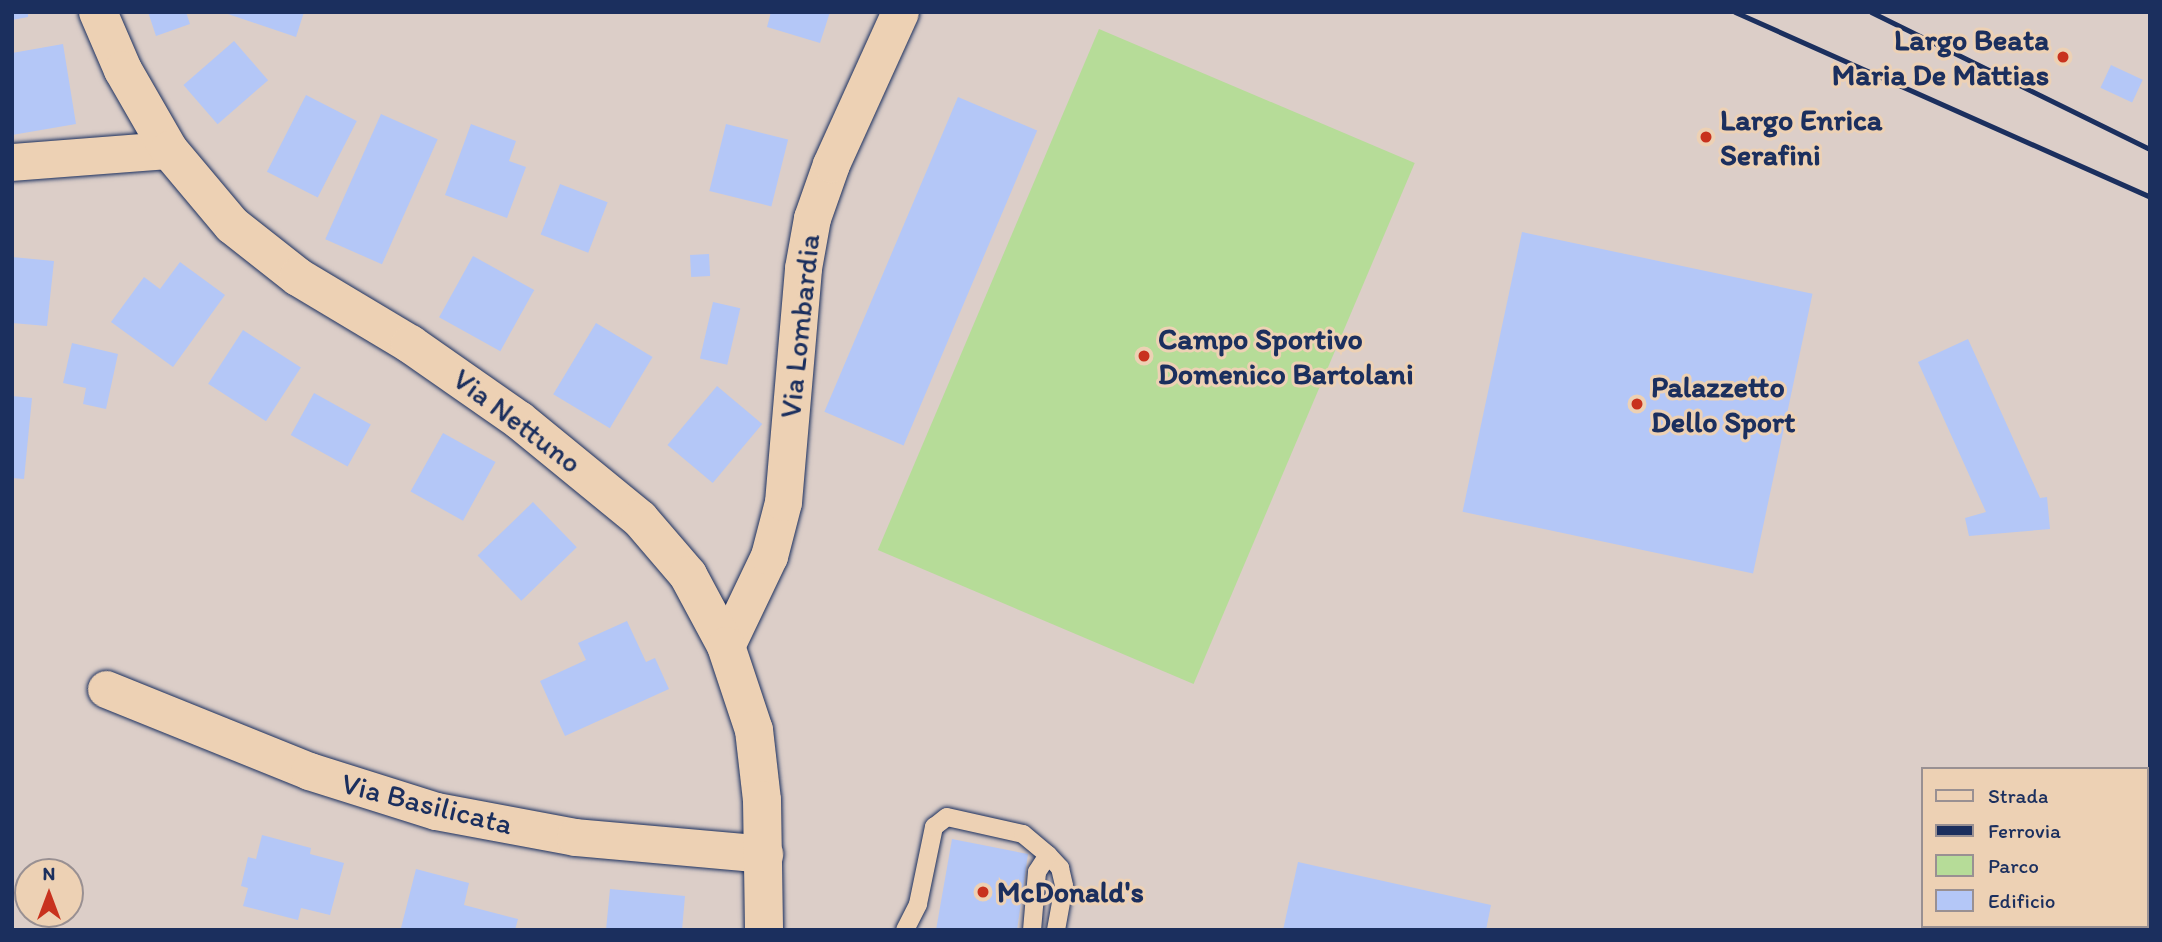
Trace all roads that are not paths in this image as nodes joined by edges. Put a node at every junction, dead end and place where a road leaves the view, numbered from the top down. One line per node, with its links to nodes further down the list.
1 (98, 12): 3 (street, Via Nettuno)
2 (900, 12): 5 (street, Via Lombardia)
3 (169, 150): 4 (street); 5 (street, Via Nettuno)
4 (12, 162)
5 (726, 646): 7 (street, Via Nettuno)
6 (106, 688): 7 (street, Via Basilicata)
7 (764, 854): 9 (street, Via Nettuno)
8 (1048, 855): 10 (lane); 11 (lane); 12 (lane)
9 (764, 930)
10 (905, 930)
11 (1032, 930)
12 (1056, 930)

